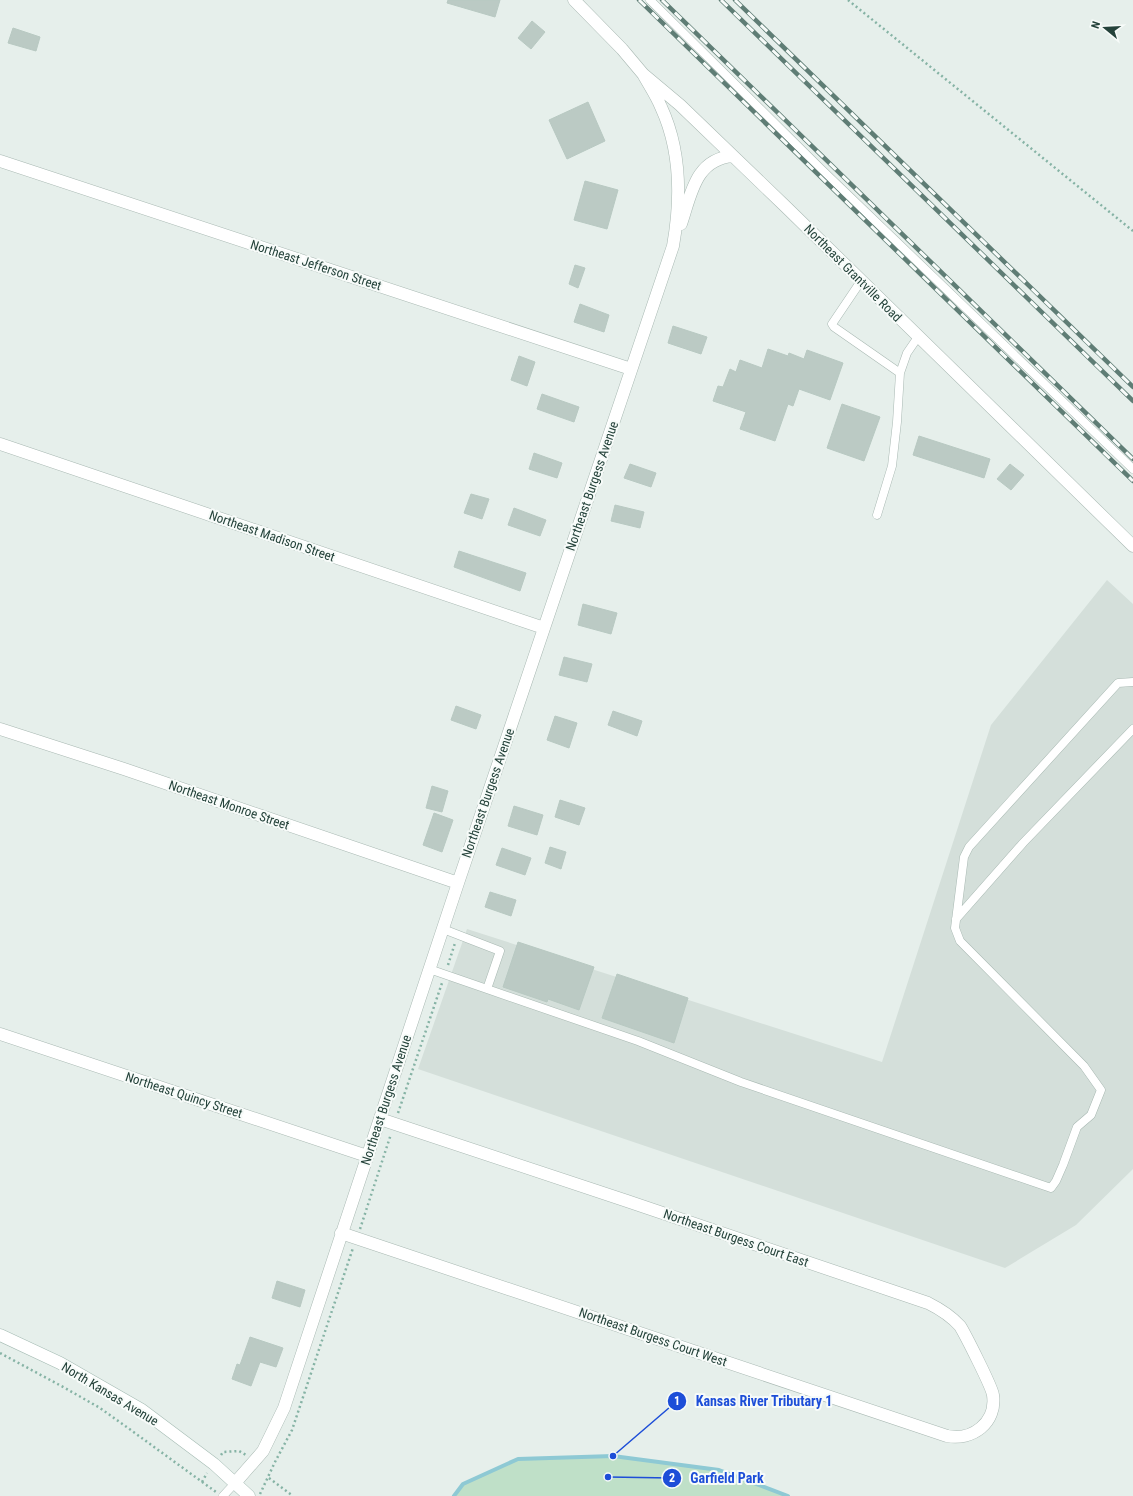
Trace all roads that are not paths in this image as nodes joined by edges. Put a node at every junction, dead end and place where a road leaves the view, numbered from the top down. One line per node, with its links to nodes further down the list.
1 (574, 0): 3 (street, Northeast Grantville Road)
2 (650, 0): 12 (lane)
3 (643, 74): 4 (street, Northeast Grantville Road); 6 (street, Northeast Burgess Avenue)
4 (733, 156): 6 (street); 7 (street, Northeast Grantville Road)
5 (0, 162): 9 (street, Northeast Jefferson Street)
6 (673, 246): 9 (street, Northeast Burgess Avenue)
7 (861, 281): 8 (street, Northeast Grantville Road); 10 (lane)
8 (918, 337): 10 (lane); 14 (street, Northeast Grantville Road)
9 (631, 369): 15 (street, Northeast Burgess Avenue)
10 (900, 374): 13 (lane)
11 (0, 444): 15 (street, Northeast Madison Street)
12 (1133, 469)
13 (877, 515)
14 (1133, 546)
15 (544, 628): 19 (street, Northeast Burgess Avenue)
16 (1133, 682): 20 (lane)
17 (0, 729): 19 (street, Northeast Monroe Street)
18 (1133, 729): 20 (lane)
19 (458, 883): 21 (street, Northeast Burgess Avenue)
20 (956, 920): 23 (lane)
21 (443, 929): 22 (street, Northeast Burgess Avenue); 23 (lane)
22 (430, 969): 23 (lane); 25 (street, Northeast Burgess Avenue)
23 (487, 989)
24 (0, 1034): 26 (street, Northeast Quincy Street)
25 (380, 1119): 26 (street, Northeast Burgess Avenue); 29 (street, Northeast Burgess Court East)
26 (367, 1156): 27 (street, Northeast Burgess Avenue)
27 (341, 1233): 29 (street, Northeast Burgess Court West); 30 (street, Northeast Burgess Avenue)
28 (0, 1335): 30 (street, North Kansas Avenue)
29 (964, 1436)
30 (235, 1483): 31 (lane, Northeast Burgess Avenue); 32 (street, North Kansas Avenue)
31 (222, 1496)
32 (249, 1496)

